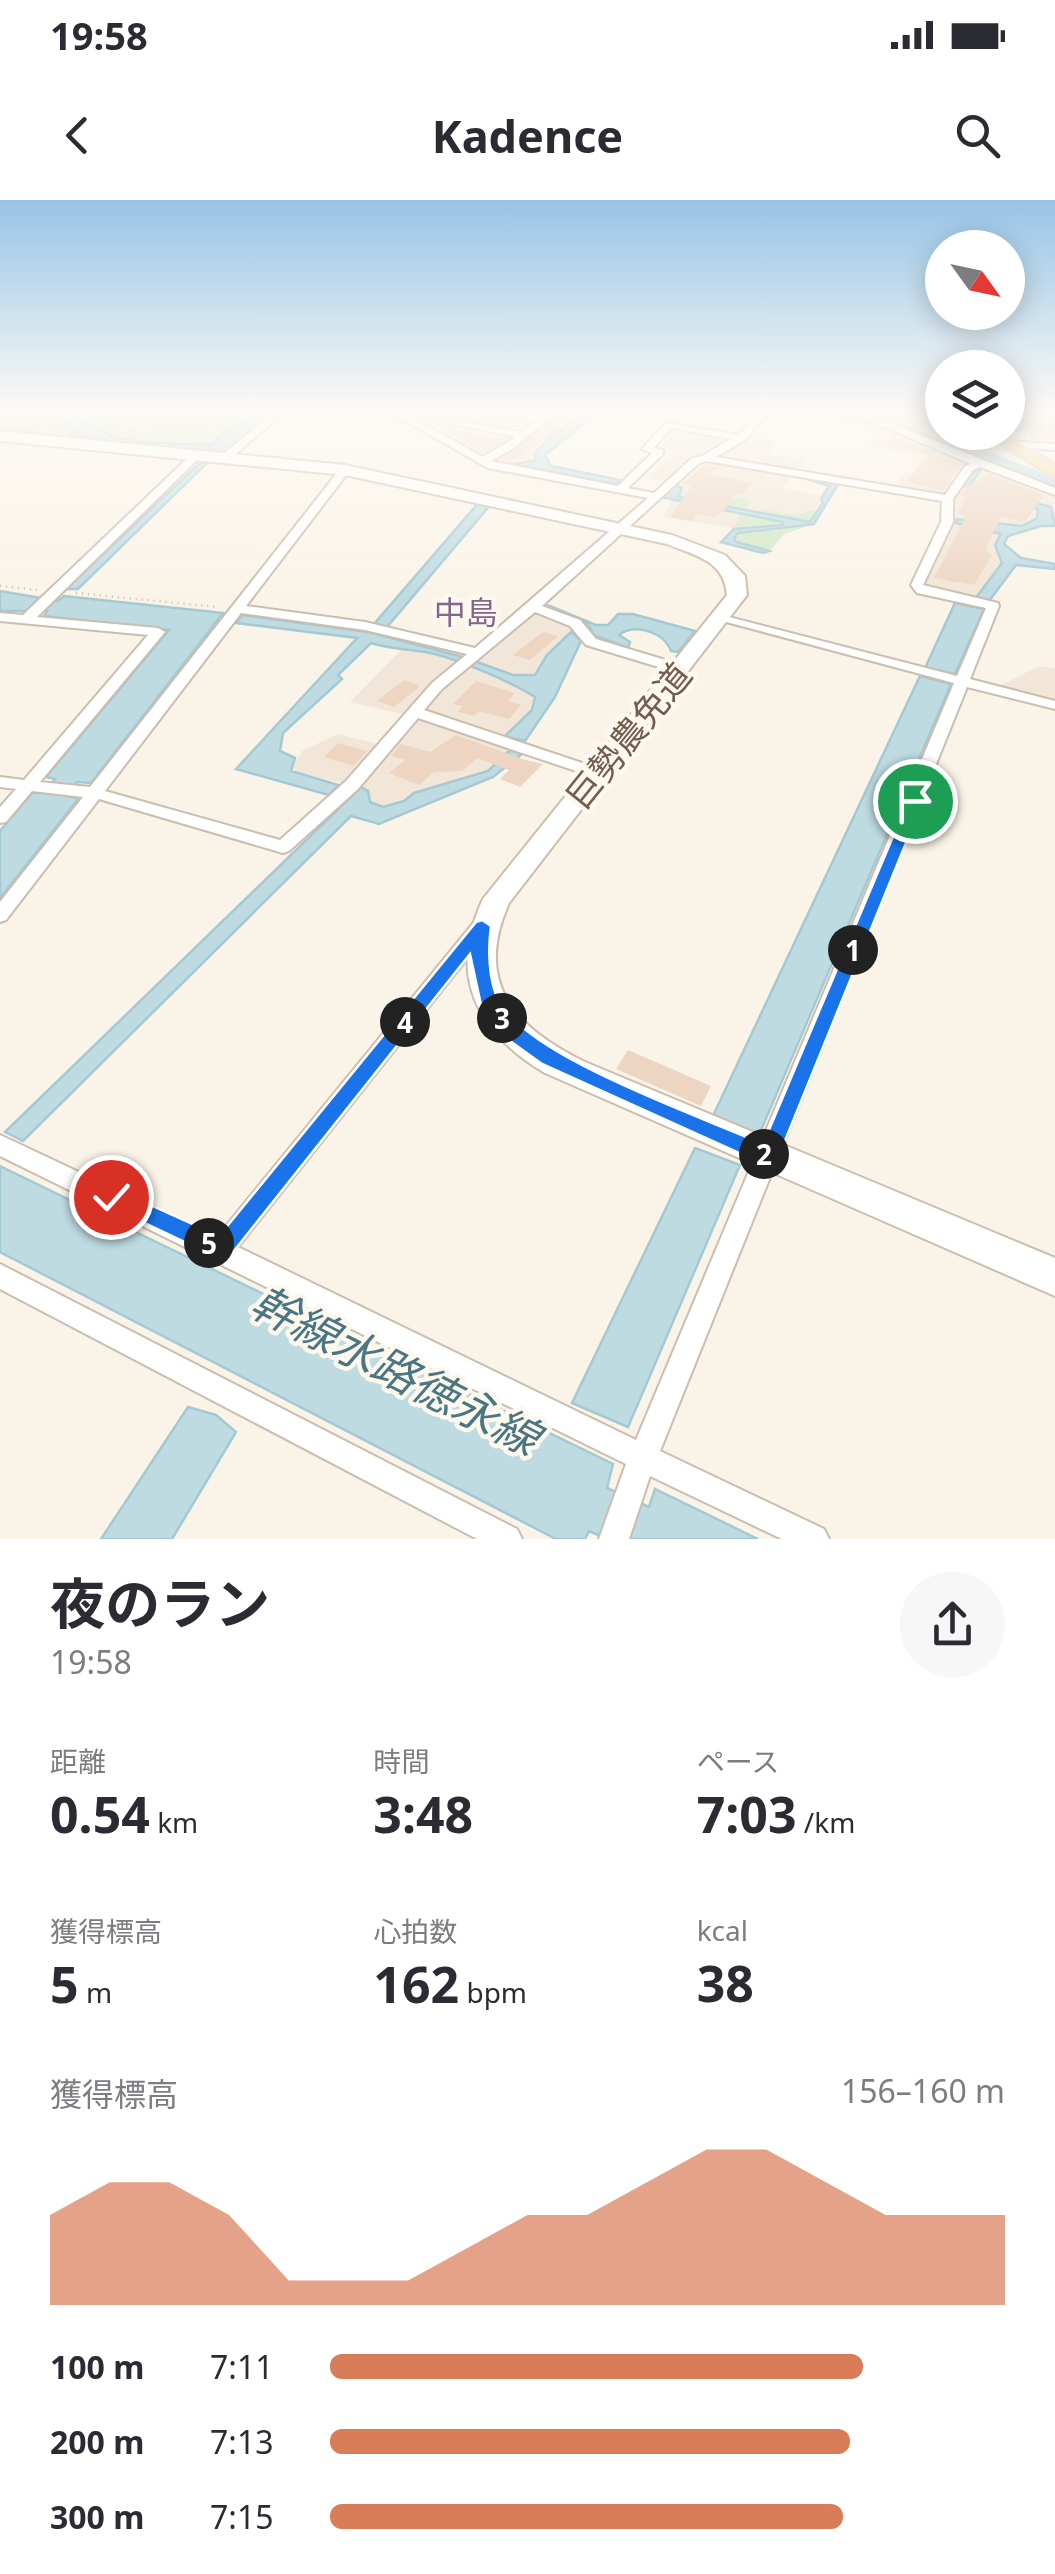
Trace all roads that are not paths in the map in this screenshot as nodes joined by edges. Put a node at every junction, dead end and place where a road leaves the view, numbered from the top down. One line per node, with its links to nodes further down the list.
1 (179, 472): 18 (street)
2 (343, 472): 16 (street)
3 (357, 472): 14 (street, 巨勢農免道)
4 (529, 472): 10 (street)
5 (638, 472): 10 (street)
6 (682, 472): 12 (street)
7 (792, 472): 13 (street)
8 (967, 472): 13 (street)
9 (1003, 472): 11 (street)
10 (622, 488): 12 (street)
11 (1055, 492)
12 (654, 496): 14 (street)
13 (948, 499): 22 (street)
14 (621, 528): 15 (street); 19 (street, 巨勢農免道)
15 (533, 607): 20 (street); 21 (street)
16 (236, 609): 20 (street); 28 (street)
17 (0, 617): 18 (street)
18 (27, 619): 27 (street)
19 (721, 620): 21 (street, 巨勢農免道); 22 (street)
20 (470, 659): 24 (street)
21 (680, 669): 25 (street, 巨勢農免道)
22 (964, 682): 23 (street); 33 (street)
23 (1055, 705)
24 (414, 712): 25 (street); 28 (street)
25 (597, 773): 31 (street, 巨勢農免道)
26 (0, 782): 27 (street)
27 (35, 785): 28 (street); 29 (street)
28 (90, 792): 30 (street)
29 (0, 818)
30 (0, 914)
31 (482, 926): 33 (street); 34 (street)
32 (0, 1144): 34 (street)
33 (768, 1156): 36 (street); 37 (street)
34 (222, 1249): 37 (street)
35 (0, 1276): 38 (street)
36 (1055, 1277)
37 (642, 1459): 39 (street); 40 (street)
38 (507, 1539)
39 (614, 1539)
40 (814, 1539)

